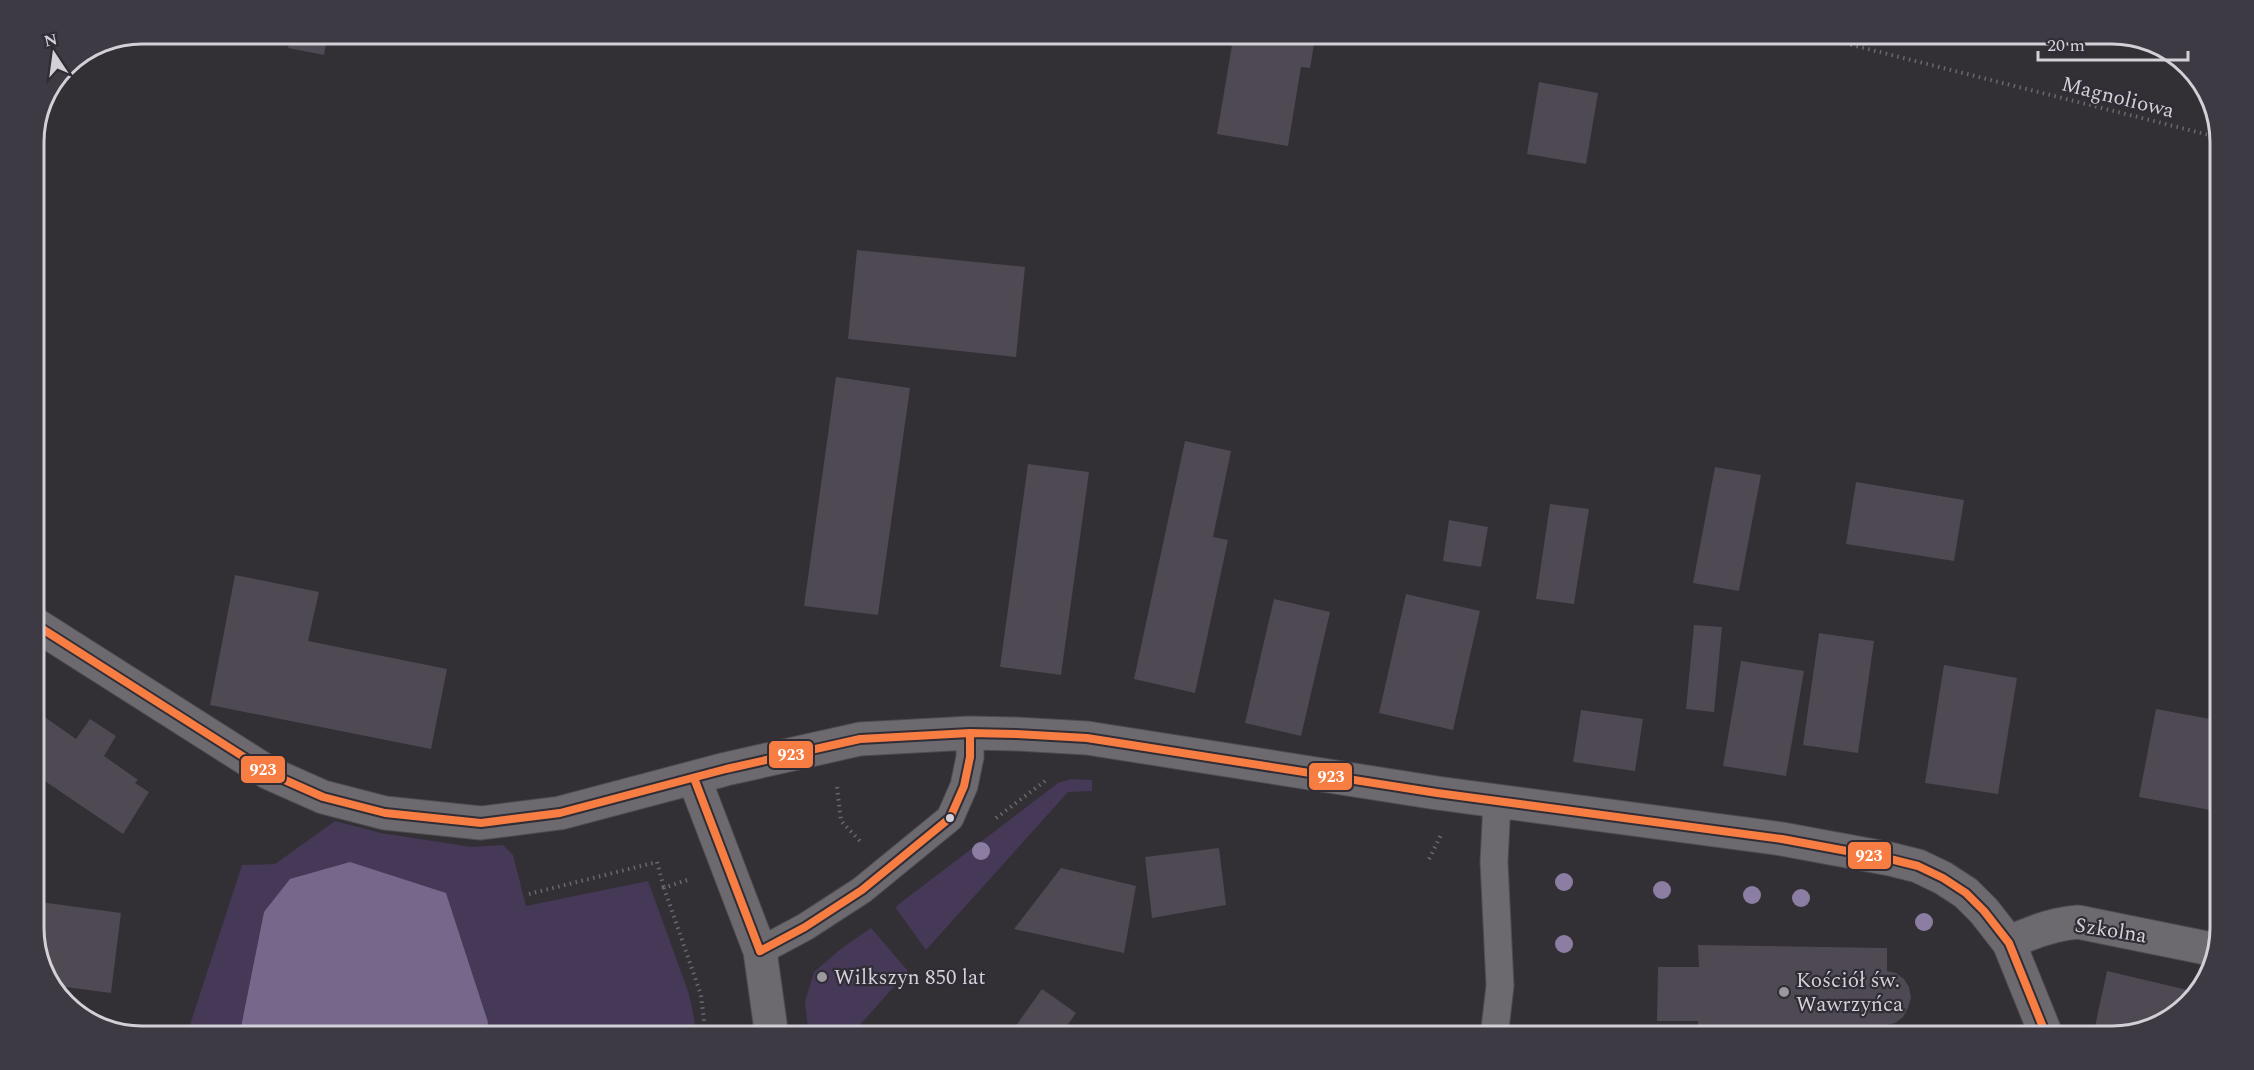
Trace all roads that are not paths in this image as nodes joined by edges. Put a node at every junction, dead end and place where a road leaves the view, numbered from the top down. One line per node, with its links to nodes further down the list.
1 (44, 630): 3 (street)
2 (970, 733): 3 (street); 4 (street); 7 (lane)
3 (694, 778): 7 (street)
4 (1497, 802): 5 (street); 9 (lane)
5 (2009, 943): 6 (street, Szkolna); 10 (street)
6 (2209, 948)
7 (760, 951): 8 (street)
8 (770, 1026)
9 (1495, 1026)
10 (2043, 1026)

